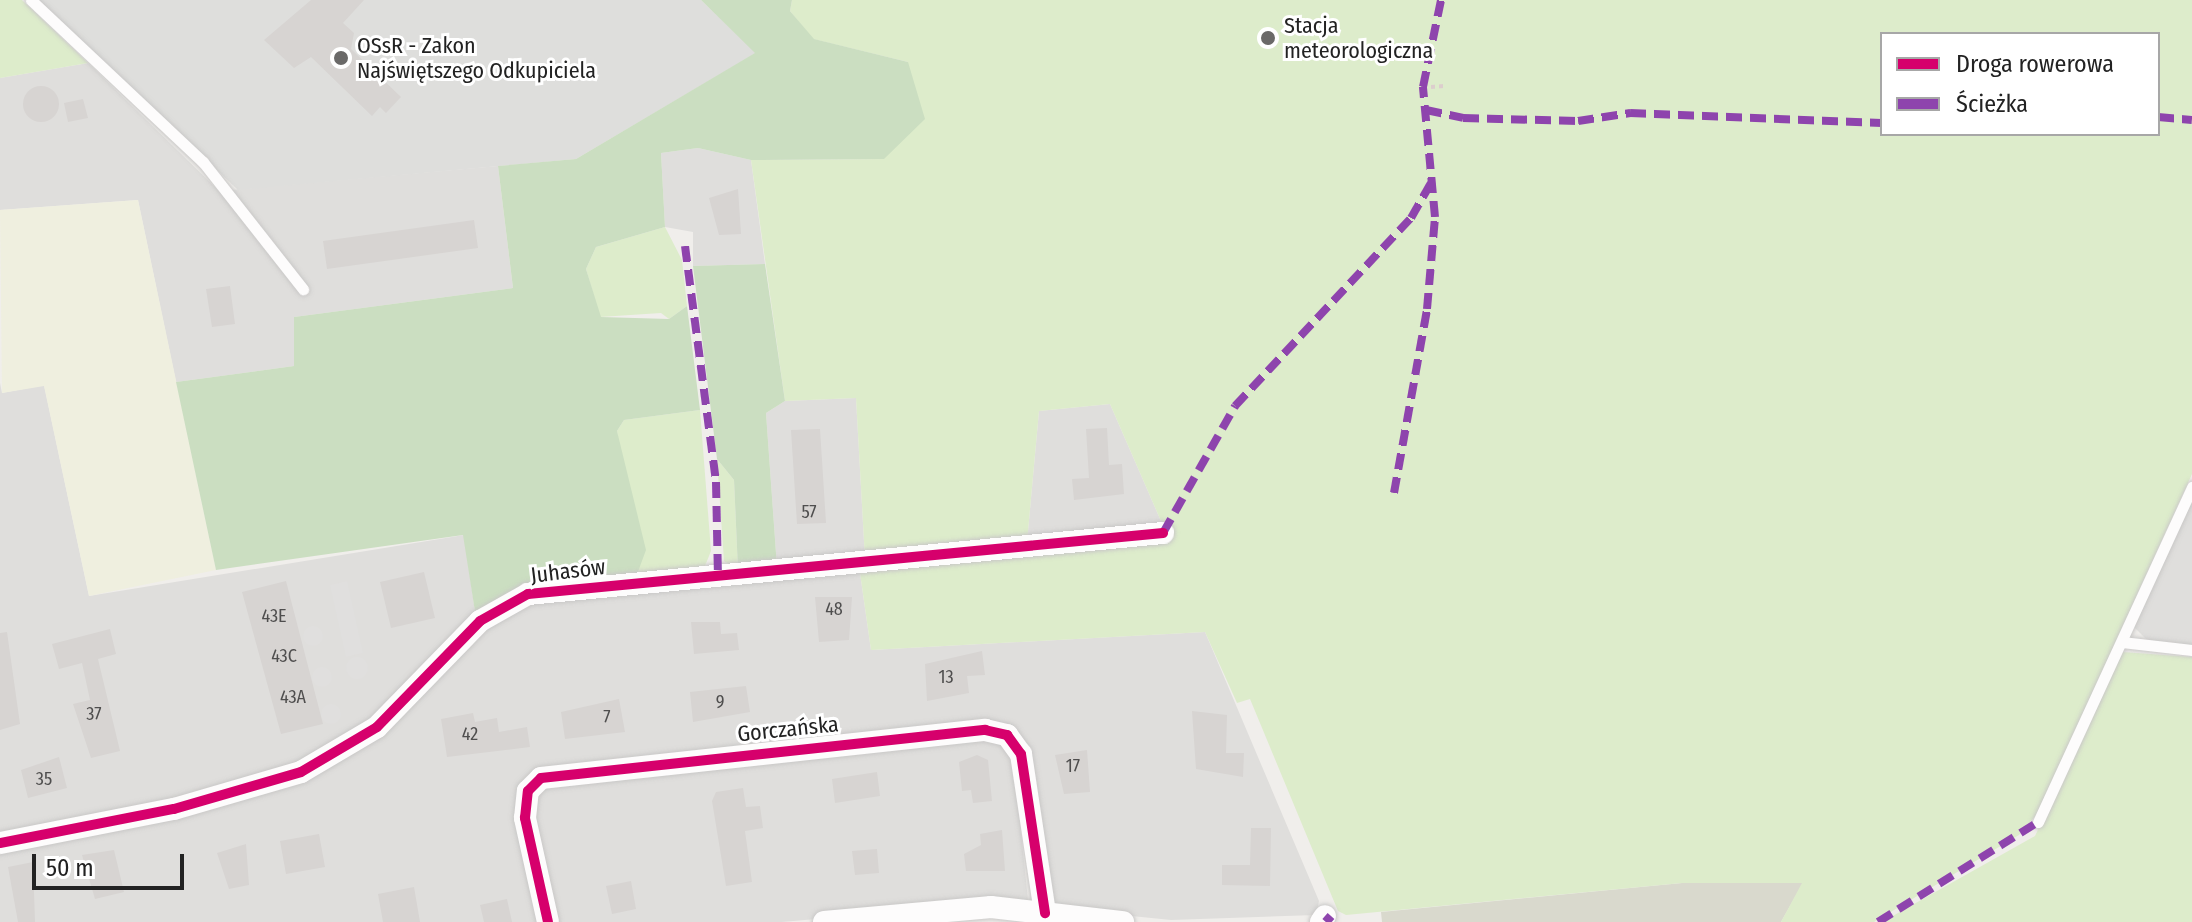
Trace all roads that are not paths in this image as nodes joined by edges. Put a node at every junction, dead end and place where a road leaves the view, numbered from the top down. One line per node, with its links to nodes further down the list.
1 (31, 0): 2 (lane)
2 (303, 289)
3 (2192, 487): 5 (lane)
4 (1163, 533): 8 (street, Juhasów)
5 (2122, 642): 6 (lane); 7 (lane)
6 (2192, 650)
7 (2038, 822)
8 (0, 843)
9 (1045, 913): 10 (street, Gorczańska); 11 (street); 12 (street)
10 (548, 922)
11 (824, 922)
12 (1123, 922)

